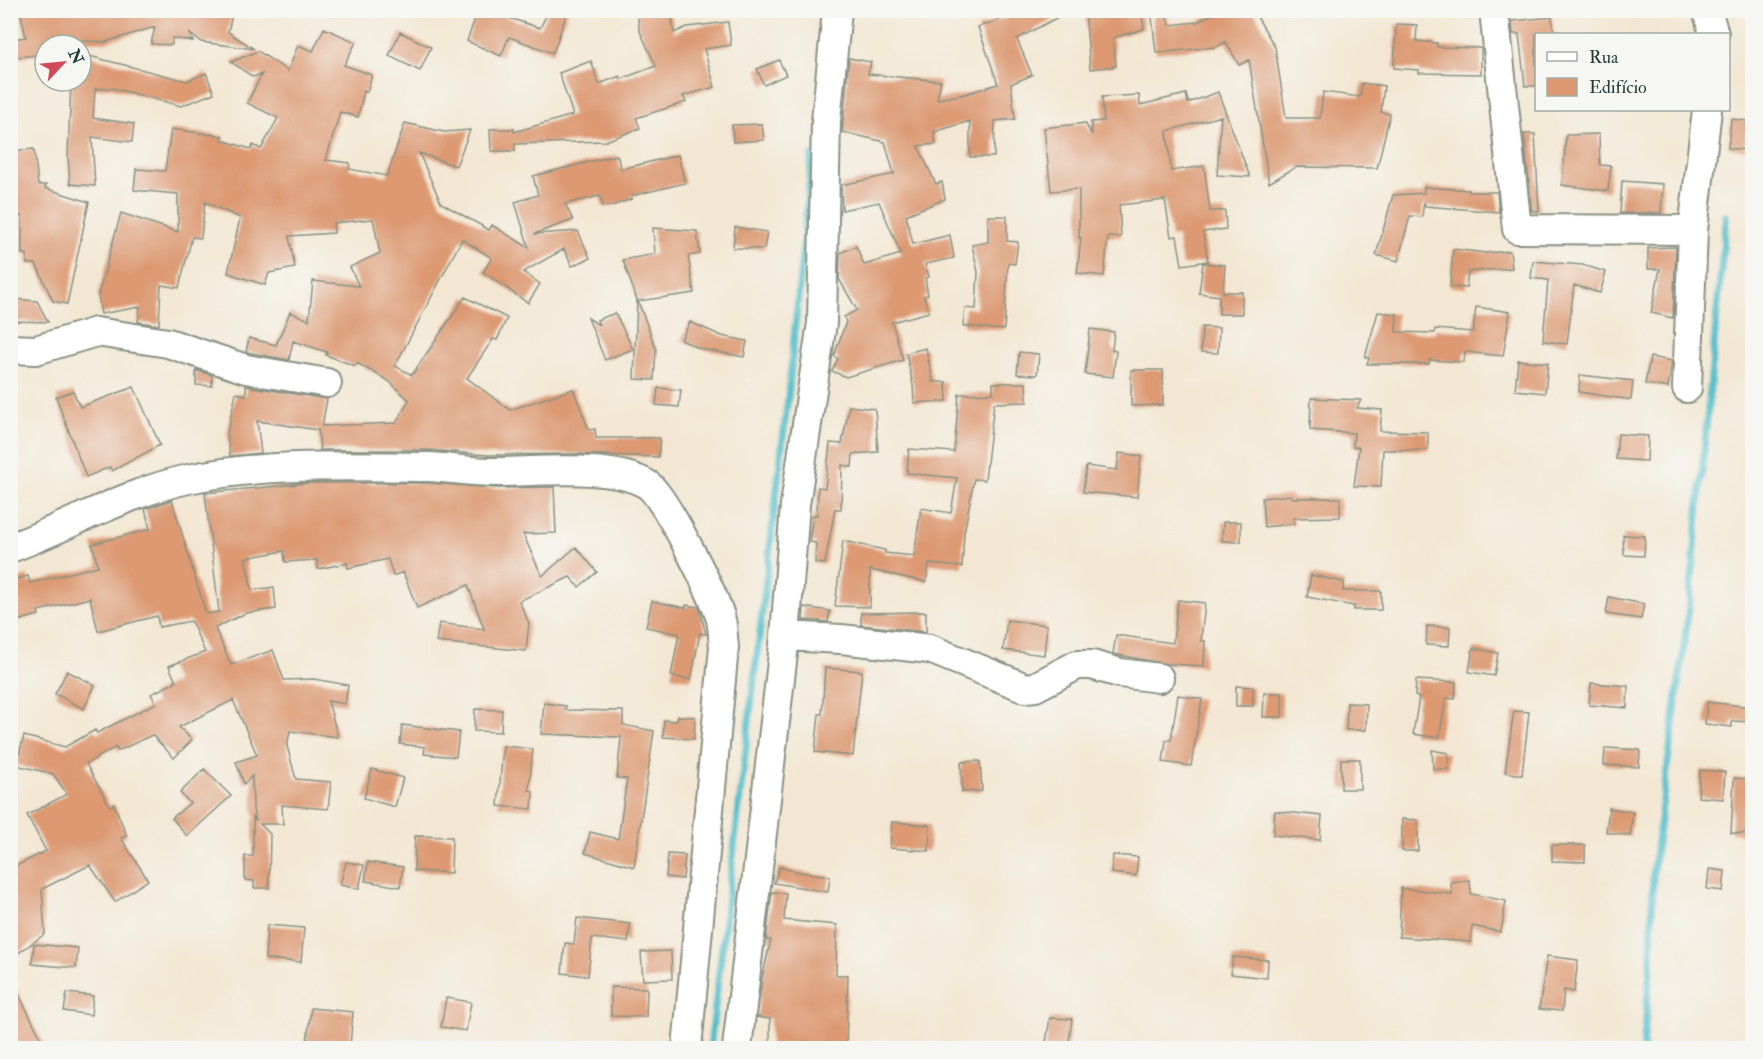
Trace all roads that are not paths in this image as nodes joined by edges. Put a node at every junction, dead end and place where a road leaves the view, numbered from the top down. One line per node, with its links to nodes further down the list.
1 (837, 10): 11 (street)
2 (1494, 10): 6 (street)
3 (1707, 10): 4 (street)
4 (1714, 33)
5 (1707, 111): 6 (street)
6 (1693, 230): 9 (street)
7 (10, 349): 8 (street)
8 (327, 384)
9 (1687, 388)
10 (10, 548): 13 (street)
11 (785, 636): 12 (street); 14 (street)
12 (1159, 678)
13 (687, 1048)
14 (737, 1048)

